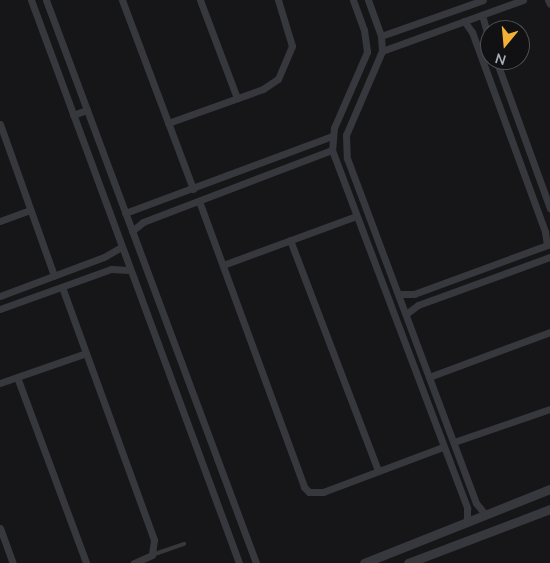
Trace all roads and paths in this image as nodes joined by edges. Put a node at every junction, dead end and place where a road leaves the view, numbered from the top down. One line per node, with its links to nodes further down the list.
1 (31, 0): 22 (street)
2 (46, 0): 21 (street)
3 (122, 0): 23 (street)
4 (200, 0): 20 (street)
5 (278, 0): 20 (street)
6 (353, 0): 25 (street)
7 (368, 0): 17 (street)
8 (483, 0): 17 (street)
9 (523, 0): 12 (street)
10 (548, 0): 11 (street)
11 (550, 4)
12 (482, 15): 13 (street); 14 (street)
13 (483, 20)
14 (464, 21): 16 (street); 18 (street)
15 (480, 29): 16 (street)
16 (472, 32): 36 (street)
17 (381, 36): 18 (street)
18 (382, 51): 43 (street)
19 (500, 70): 29 (street)
20 (237, 98): 23 (street)
21 (87, 110): 22 (street); 31 (street)
22 (73, 115): 37 (street)
23 (168, 123): 27 (street)
24 (0, 124): 30 (street)
25 (332, 136): 26 (street); 27 (street)
26 (332, 150): 28 (street); 32 (street)
27 (193, 189): 31 (street)
28 (200, 200): 34 (street); 39 (street)
29 (550, 208)
30 (30, 210): 33 (street); 41 (street)
31 (125, 212): 34 (street)
32 (356, 216): 35 (street); 54 (street)
33 (0, 221)
34 (132, 231): 67 (street)
35 (290, 240): 39 (street); 55 (street)
36 (548, 244): 43 (street)
37 (121, 247): 40 (street); 41 (street)
38 (550, 257): 46 (street)
39 (223, 265): 55 (street)
40 (129, 270): 42 (street); 66 (street)
41 (54, 276): 44 (street)
42 (62, 287): 45 (street); 48 (street)
43 (398, 294): 46 (street)
44 (0, 296)
45 (0, 310)
46 (406, 314): 50 (street)
47 (550, 332): 50 (street)
48 (86, 352): 49 (street); 62 (street)
49 (17, 377): 51 (street); 64 (street)
50 (429, 377): 53 (street)
51 (0, 383)
52 (550, 409): 53 (street)
53 (454, 442): 58 (street)
54 (443, 447): 55 (street); 59 (street)
55 (378, 471)
56 (550, 489): 58 (street)
57 (550, 510): 69 (street)
58 (485, 514): 59 (street)
59 (467, 522): 68 (street)
60 (0, 528): 63 (street)
61 (184, 544): 62 (lane)
62 (152, 555): 65 (street)
63 (13, 563)
64 (86, 563)
65 (134, 563)
66 (239, 563)
67 (256, 563)
68 (364, 563)
69 (408, 563)

